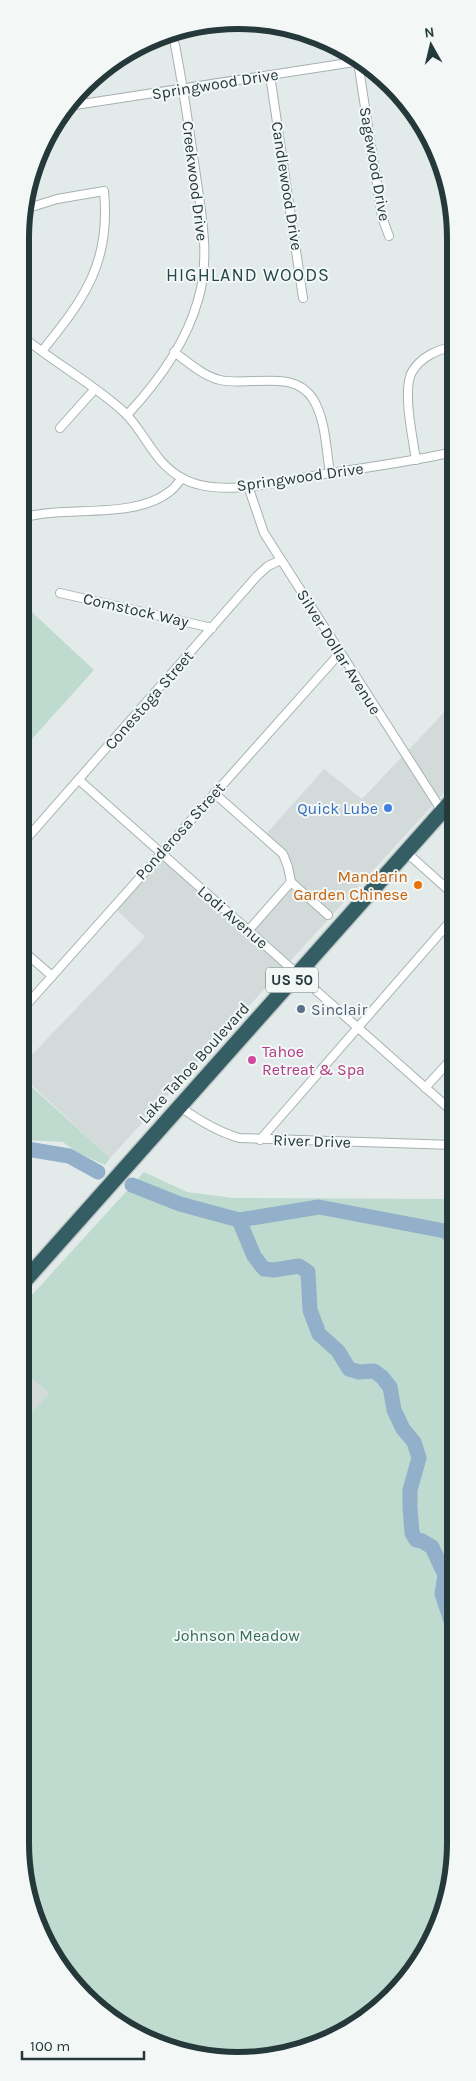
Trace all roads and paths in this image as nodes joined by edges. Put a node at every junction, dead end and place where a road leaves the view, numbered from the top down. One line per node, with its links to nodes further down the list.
1 (175, 45): 5 (street, Creekwood Drive)
2 (351, 62): 4 (street, Springwood Drive)
3 (360, 68): 8 (street, Sagewood Drive)
4 (270, 75): 5 (street, Springwood Drive); 9 (street, Candlewood Drive)
5 (183, 89): 6 (street, Springwood Drive); 13 (street, Creekwood Drive)
6 (77, 105)
7 (32, 207): 12 (street)
8 (389, 236)
9 (303, 298)
10 (29, 341): 12 (street, Springwood Drive)
11 (447, 348): 18 (street)
12 (42, 351): 14 (street, Springwood Drive)
13 (174, 352): 15 (street, Creekwood Drive); 19 (street)
14 (94, 390): 15 (street, Springwood Drive); 16 (street)
15 (127, 415): 20 (street, Springwood Drive)
16 (60, 428)
17 (447, 453): 18 (street, Springwood Drive)
18 (416, 460): 19 (street, Springwood Drive)
19 (330, 473): 21 (street, Springwood Drive)
20 (182, 478): 21 (street, Springwood Drive); 22 (street)
21 (248, 486): 23 (street, Silver Dollar Avenue)
22 (29, 517)
23 (281, 560): 25 (street, Conestoga Street); 26 (street, Silver Dollar Avenue)
24 (60, 593): 25 (street, Comstock Way)
25 (212, 628): 27 (street, Conestoga Street)
26 (340, 653): 28 (street, Ponderosa Street); 30 (street, Silver Dollar Avenue)
27 (79, 780): 31 (street, Conestoga Street); 33 (street, Lodi Avenue)
28 (214, 793): 33 (street, Ponderosa Street); 34 (street)
29 (447, 806): 30 (highway, Lake Tahoe Boulevard / US 50)
30 (442, 812): 32 (highway, Lake Tahoe Boulevard / US 50)
31 (29, 836)
32 (406, 852): 35 (street); 40 (highway, Lake Tahoe Boulevard / US 50)
33 (160, 853): 38 (street, Lodi Avenue); 41 (street, Ponderosa Street)
34 (291, 882): 36 (street); 38 (street)
35 (447, 889)
36 (328, 915)
37 (447, 925): 43 (street)
38 (248, 930): 40 (street, Lodi Avenue)
39 (29, 956): 41 (street)
40 (297, 974): 43 (street, Lodi Avenue); 46 (highway, Lake Tahoe Boulevard / US 50)
41 (52, 976): 42 (street, Ponderosa Street)
42 (29, 1002)
43 (358, 1029): 45 (street, Lodi Avenue); 48 (street)
44 (447, 1064): 45 (street)
45 (426, 1088): 47 (street, Lodi Avenue)
46 (179, 1106): 48 (street, River Drive); 50 (highway, Lake Tahoe Boulevard / US 50)
47 (447, 1107)
48 (260, 1140): 49 (street, River Drive)
49 (447, 1145)
50 (29, 1276)

